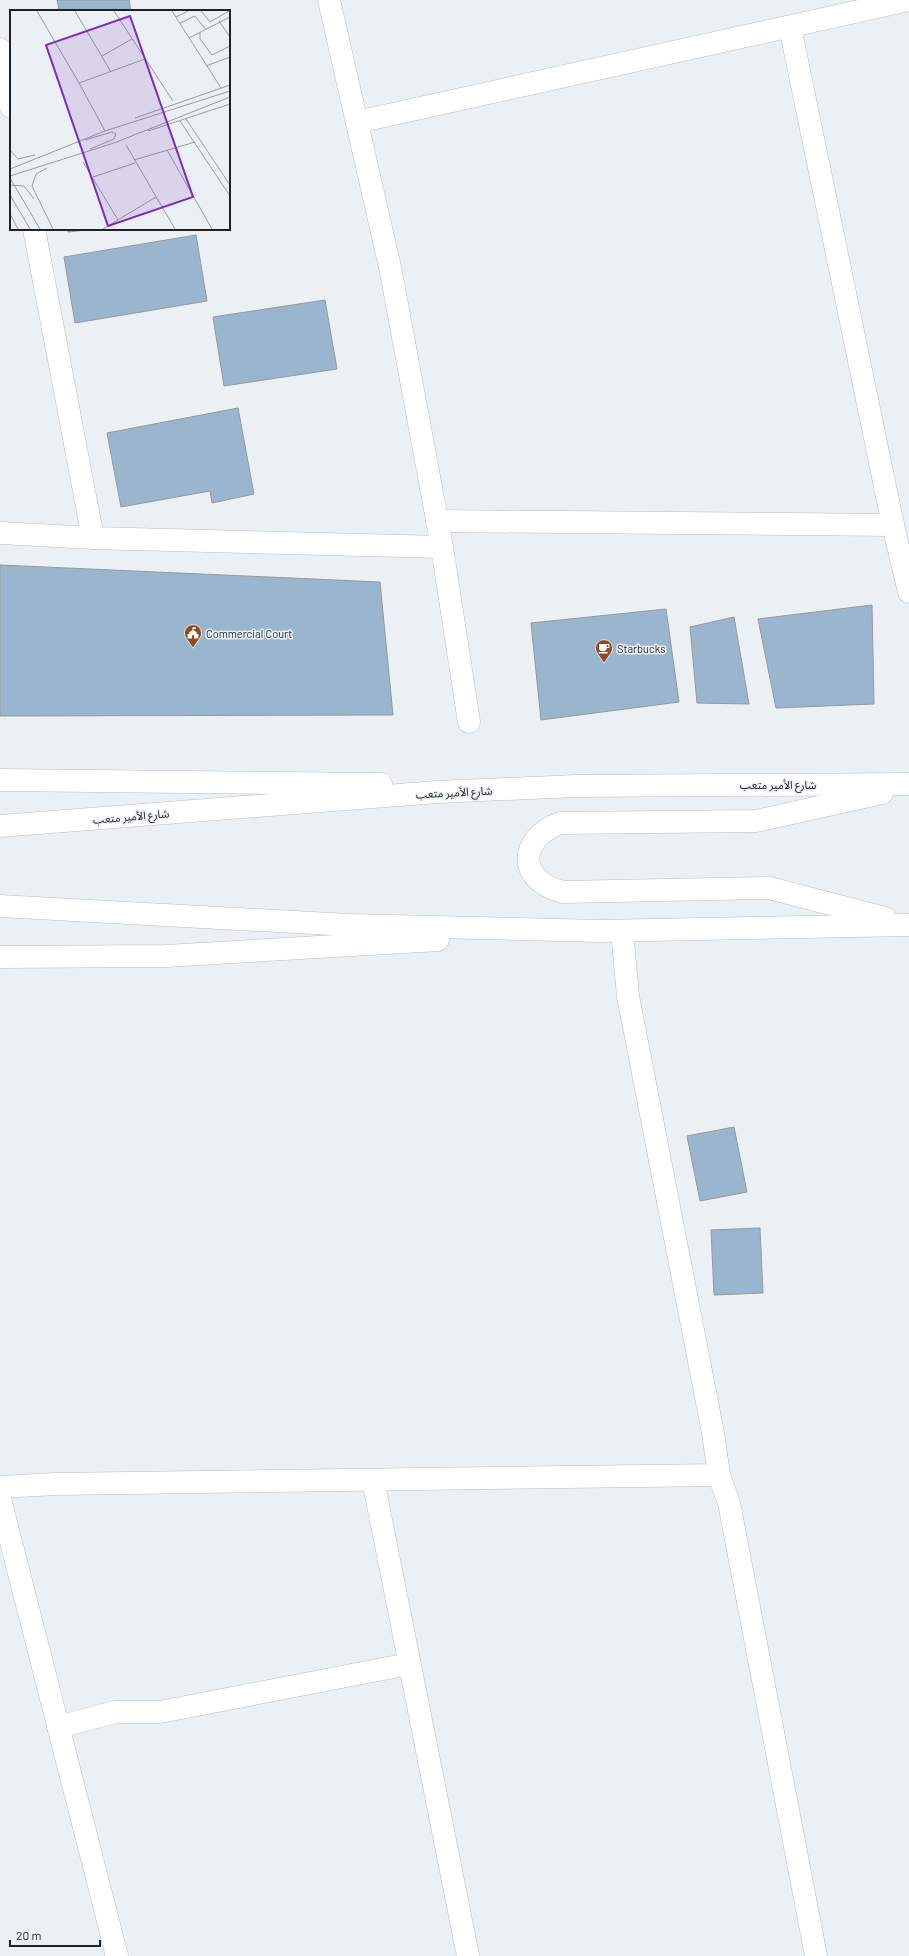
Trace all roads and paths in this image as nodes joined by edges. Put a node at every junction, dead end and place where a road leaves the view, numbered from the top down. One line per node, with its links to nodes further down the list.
1 (329, 0): 6 (street)
2 (909, 0): 3 (street)
3 (790, 27): 6 (street); 9 (street)
4 (0, 49): 5 (street)
5 (10, 102)
6 (357, 122): 8 (street)
7 (34, 230): 11 (street)
8 (437, 520): 9 (street); 12 (street)
9 (893, 525): 13 (street)
10 (0, 533): 11 (street)
11 (92, 538): 12 (street)
12 (442, 548): 14 (street)
13 (909, 592)
14 (469, 722)
15 (0, 780): 17 (street)
16 (909, 784): 17 (street, شارع الأمير متعب)
17 (576, 786): 19 (street, شارع الأمير متعب)
18 (909, 787): 21 (street)
19 (0, 826)
20 (0, 906): 22 (street)
21 (909, 924): 23 (street)
22 (600, 931): 23 (street); 24 (street)
23 (622, 931): 25 (street)
24 (0, 957)
25 (719, 1475): 26 (street); 33 (street)
26 (373, 1480): 27 (street); 29 (street)
27 (0, 1487)
28 (0, 1499): 30 (street)
29 (409, 1664): 30 (street); 32 (street)
30 (58, 1727): 31 (street)
31 (117, 1956)
32 (468, 1956)
33 (816, 1956)

